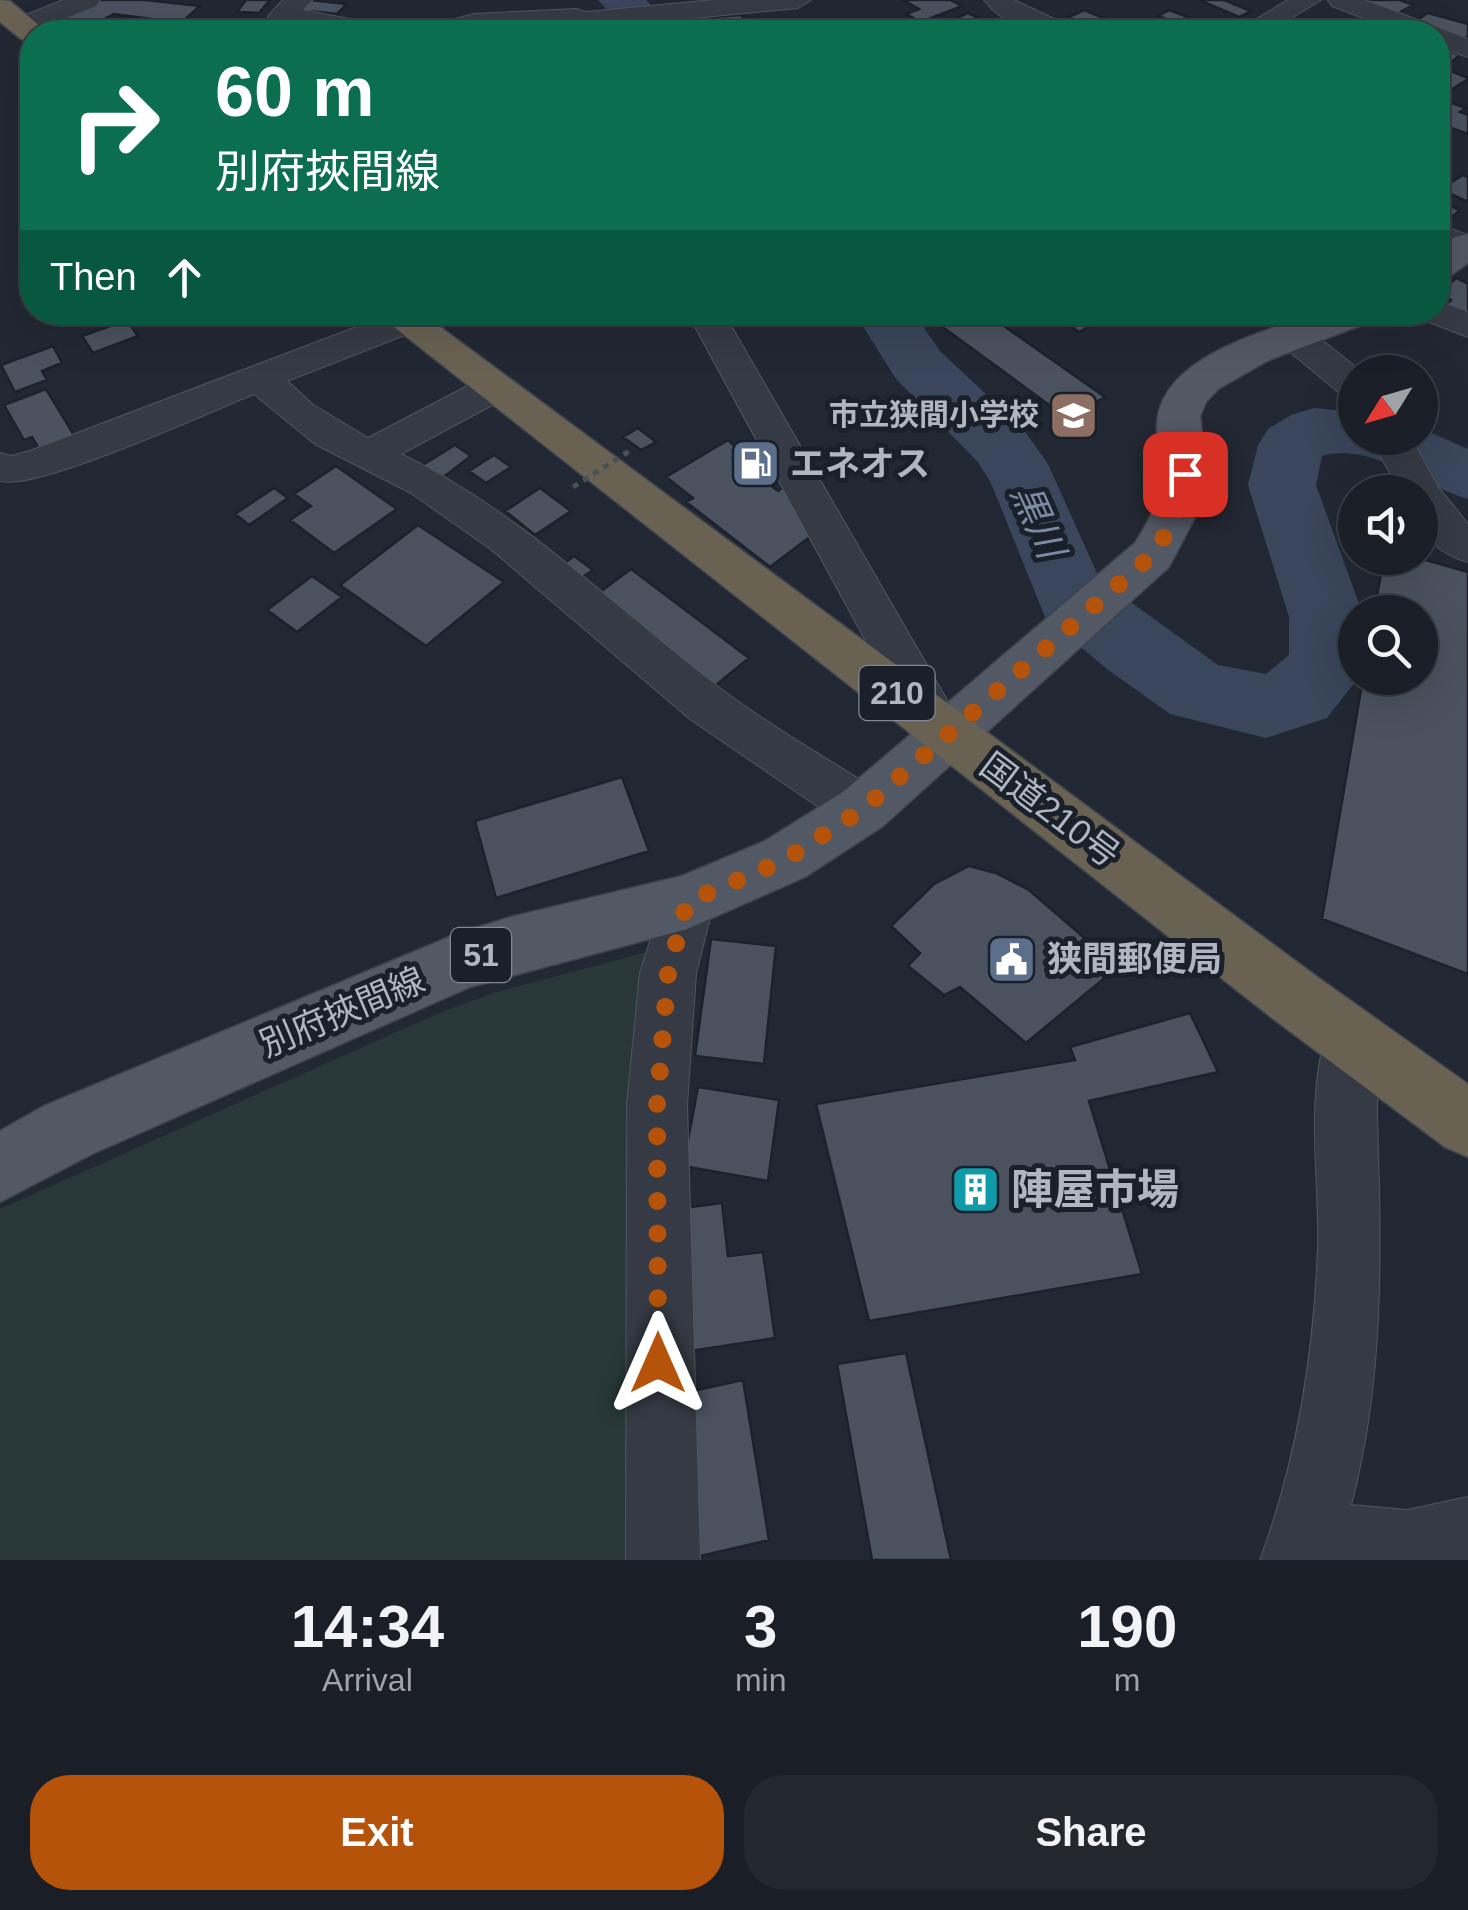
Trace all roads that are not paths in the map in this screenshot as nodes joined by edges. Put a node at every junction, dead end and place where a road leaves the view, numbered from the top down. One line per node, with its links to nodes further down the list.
1 (87, 0): 8 (street)
2 (299, 0): 9 (street)
3 (798, 0): 7 (street)
4 (998, 0): 11 (street)
5 (1308, 0): 12 (street)
6 (1341, 0): 13 (street)
7 (578, 18): 10 (street)
8 (27, 20)
9 (319, 20)
10 (526, 20)
11 (1030, 20)
12 (1271, 20)
13 (1394, 20)
14 (387, 325): 20 (street)
15 (420, 325): 21 (highway, 国道210号 / 210)
16 (712, 325): 26 (street)
17 (1328, 325): 18 (main road, 別府挾間線)
18 (1296, 338): 19 (street); 26 (main road, 別府挾間線)
19 (1338, 372)
20 (259, 376): 22 (street); 24 (street)
21 (494, 388): 22 (street); 26 (highway, 国道210号 / 210)
22 (367, 455): 27 (street)
23 (1400, 455): 25 (street)
24 (0, 467)
25 (1468, 546)
26 (942, 728): 27 (main road, 別府挾間線 / 51); 29 (highway, 国道210号 / 210)
27 (863, 809): 28 (main road, 別府挾間線 / 51)
28 (687, 902): 31 (main road, 別府挾間線 / 51); 34 (street)
29 (1376, 1058): 30 (highway, 国道210号 / 210); 33 (street)
30 (1468, 1124)
31 (0, 1168)
32 (1468, 1533): 33 (street)
33 (1302, 1545)
34 (663, 1560)

